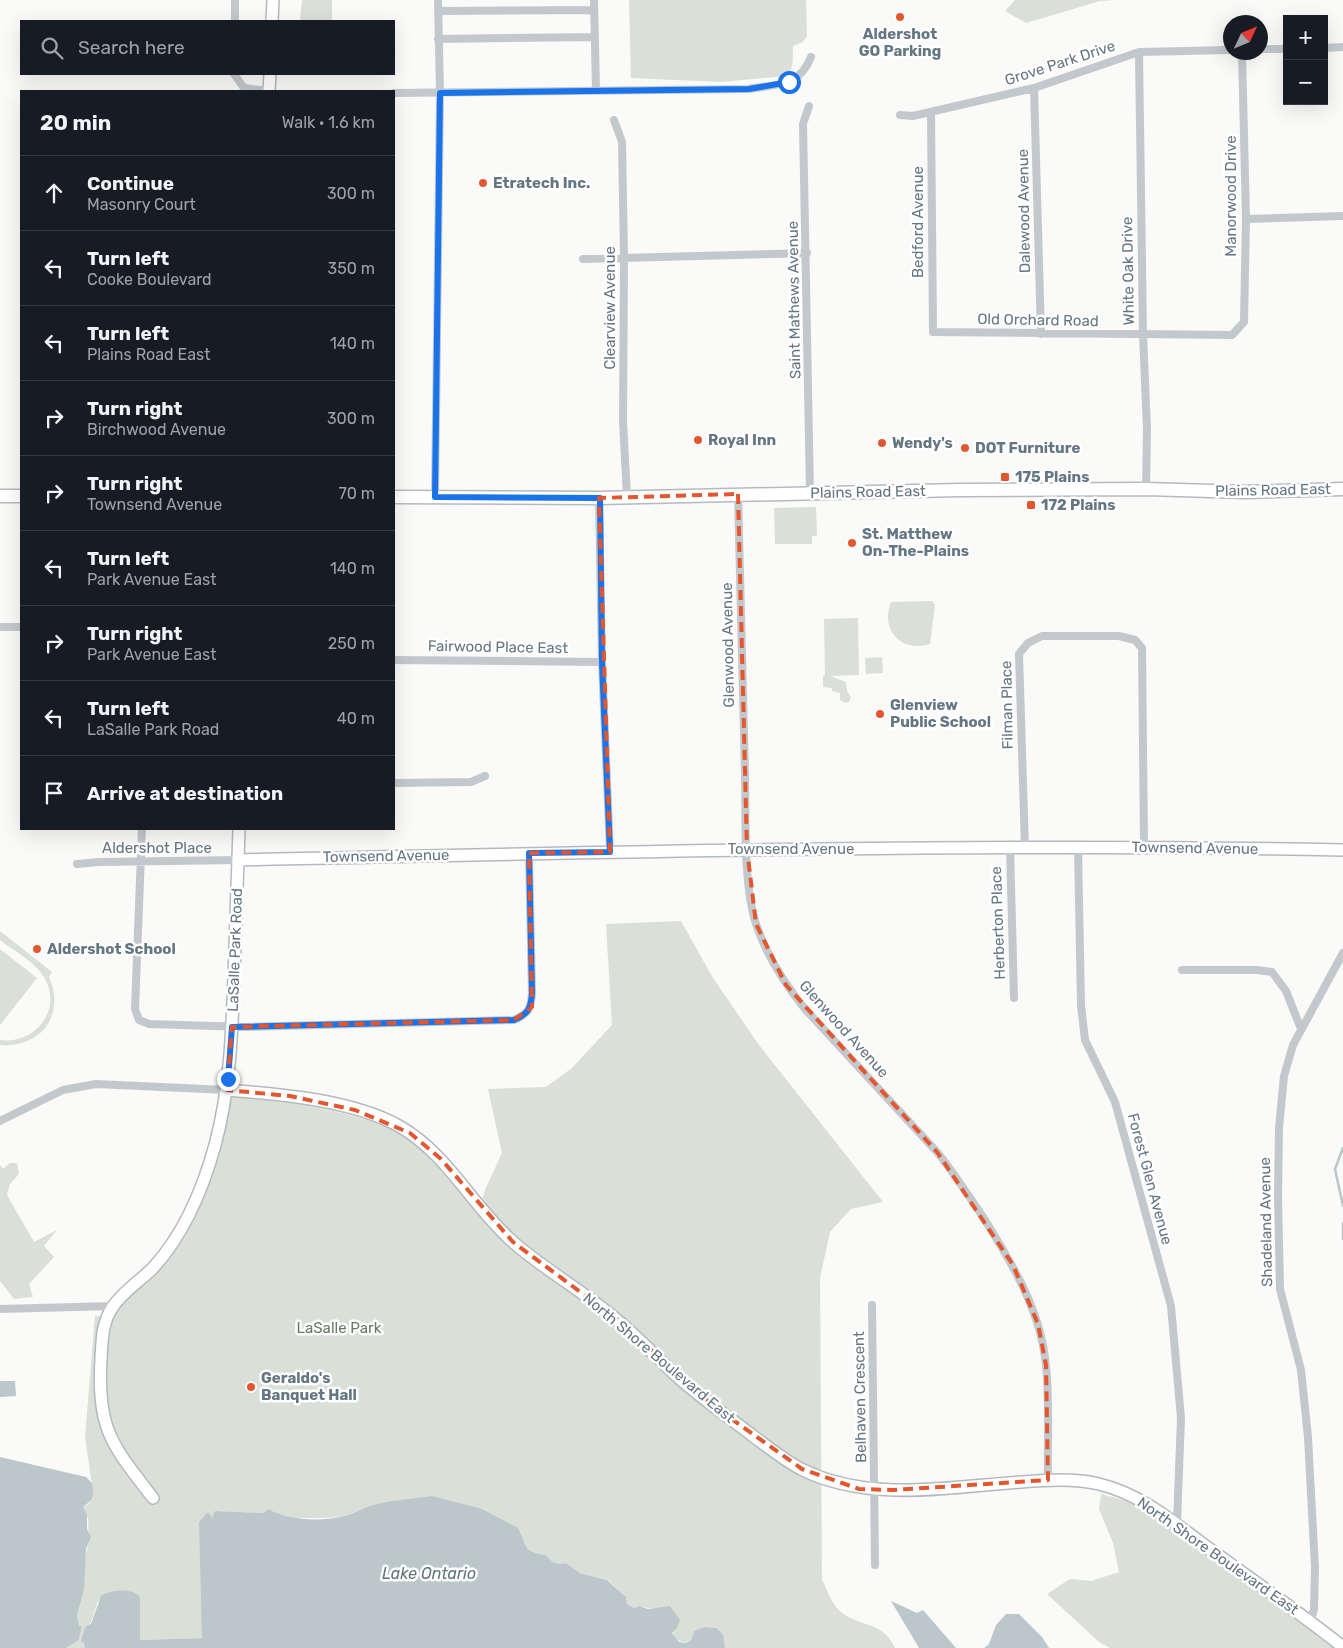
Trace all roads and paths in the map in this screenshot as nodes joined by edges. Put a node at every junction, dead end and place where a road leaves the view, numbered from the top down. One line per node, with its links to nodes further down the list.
1 (235, 0): 7 (street)
2 (273, 0): 8 (street)
3 (438, 0): 6 (street)
4 (594, 0): 5 (street)
5 (594, 10): 6 (street); 9 (street)
6 (438, 11): 10 (street)
7 (234, 20)
8 (272, 20)
9 (595, 37): 10 (street); 24 (street)
10 (438, 39): 26 (street)
11 (1343, 47): 12 (street)
12 (1328, 48)
13 (1268, 49): 14 (street)
14 (1283, 49)
15 (1223, 50): 16 (street, Grove Park Drive)
16 (1139, 52): 21 (street, Grove Park Drive); 38 (street, White Oak Drive)
17 (811, 57): 24 (street)
18 (1242, 60): 32 (street, Manorwood Drive)
19 (235, 75): 22 (street)
20 (270, 75): 23 (street)
21 (1034, 88): 28 (street, Grove Park Drive); 37 (street, Dalewood Avenue)
22 (261, 90)
23 (269, 90)
24 (596, 90): 26 (street)
25 (395, 93): 26 (street)
26 (440, 93): 47 (street)
27 (809, 106): 33 (street, Saint Mathews Avenue)
28 (931, 112): 29 (street, Grove Park Drive); 36 (street, Bedford Avenue)
29 (900, 115)
30 (614, 120): 34 (street, Clearview Avenue)
31 (1343, 216): 32 (street)
32 (1246, 219): 39 (street, Manorwood Drive)
33 (807, 253): 34 (street); 42 (street, Saint Mathews Avenue)
34 (624, 257): 35 (street); 48 (street, Clearview Avenue)
35 (583, 259)
36 (933, 332): 37 (street, Old Orchard Road)
37 (1041, 334): 38 (street, Old Orchard Road)
38 (1143, 335): 39 (street, Old Orchard Road); 40 (street, White Oak Drive)
39 (1232, 335)
40 (1146, 490): 41 (main road, Plains Road East); 42 (main road, Plains Road East)
41 (1343, 490)
42 (810, 493): 43 (main road, Plains Road East)
43 (738, 494): 48 (main road, Plains Road East); 62 (street, Glenwood Avenue)
44 (0, 496): 45 (main road)
45 (20, 496)
46 (395, 497): 47 (main road, Plains Road East)
47 (435, 497): 49 (main road, Plains Road East)
48 (627, 497): 49 (main road, Plains Road East)
49 (600, 498): 53 (street)
50 (0, 627): 51 (street)
51 (20, 627)
52 (395, 660): 53 (street, Fairwood Place East)
53 (602, 662): 64 (street)
54 (485, 776): 55 (street)
55 (395, 783)
56 (142, 830): 67 (street)
57 (239, 830): 66 (street, LaSalle Park Road)
58 (1144, 846): 60 (street, Filman Place); 61 (street, Townsend Avenue); 63 (street, Townsend Avenue)
59 (1010, 848): 60 (street, Townsend Avenue); 62 (street, Townsend Avenue); 71 (street, Herberton Place)
60 (1025, 848): 61 (street, Townsend Avenue)
61 (1078, 848): 82 (street, Forest Glen Avenue)
62 (747, 849): 64 (street, Townsend Avenue); 79 (street, Glenwood Avenue)
63 (1343, 850)
64 (610, 852): 65 (street, Townsend Avenue)
65 (529, 853): 66 (street, Townsend Avenue); 72 (street)
66 (238, 860): 67 (street, Aldershot Place); 72 (street, LaSalle Park Road)
67 (141, 862): 68 (street, Aldershot Place); 72 (street)
68 (77, 864)
69 (1343, 953): 73 (street, Shadeland Avenue)
70 (1182, 970): 73 (street)
71 (1014, 998)
72 (232, 1027): 74 (street, LaSalle Park Road)
73 (1301, 1029): 84 (street, Shadeland Avenue)
74 (227, 1090): 75 (street); 77 (street, LaSalle Park Road); 80 (street, North Shore Boulevard East)
75 (0, 1121)
76 (872, 1305): 80 (street, Belhaven Crescent)
77 (113, 1306): 78 (street); 81 (street, LaSalle Park Road)
78 (0, 1309)
79 (1048, 1480): 80 (street, North Shore Boulevard East); 82 (street, North Shore Boulevard East)
80 (875, 1489): 83 (street)
81 (153, 1498)
82 (1177, 1523): 84 (street, North Shore Boulevard East)
83 (875, 1566)
84 (1311, 1620): 85 (street, North Shore Boulevard East)
85 (1343, 1647)

